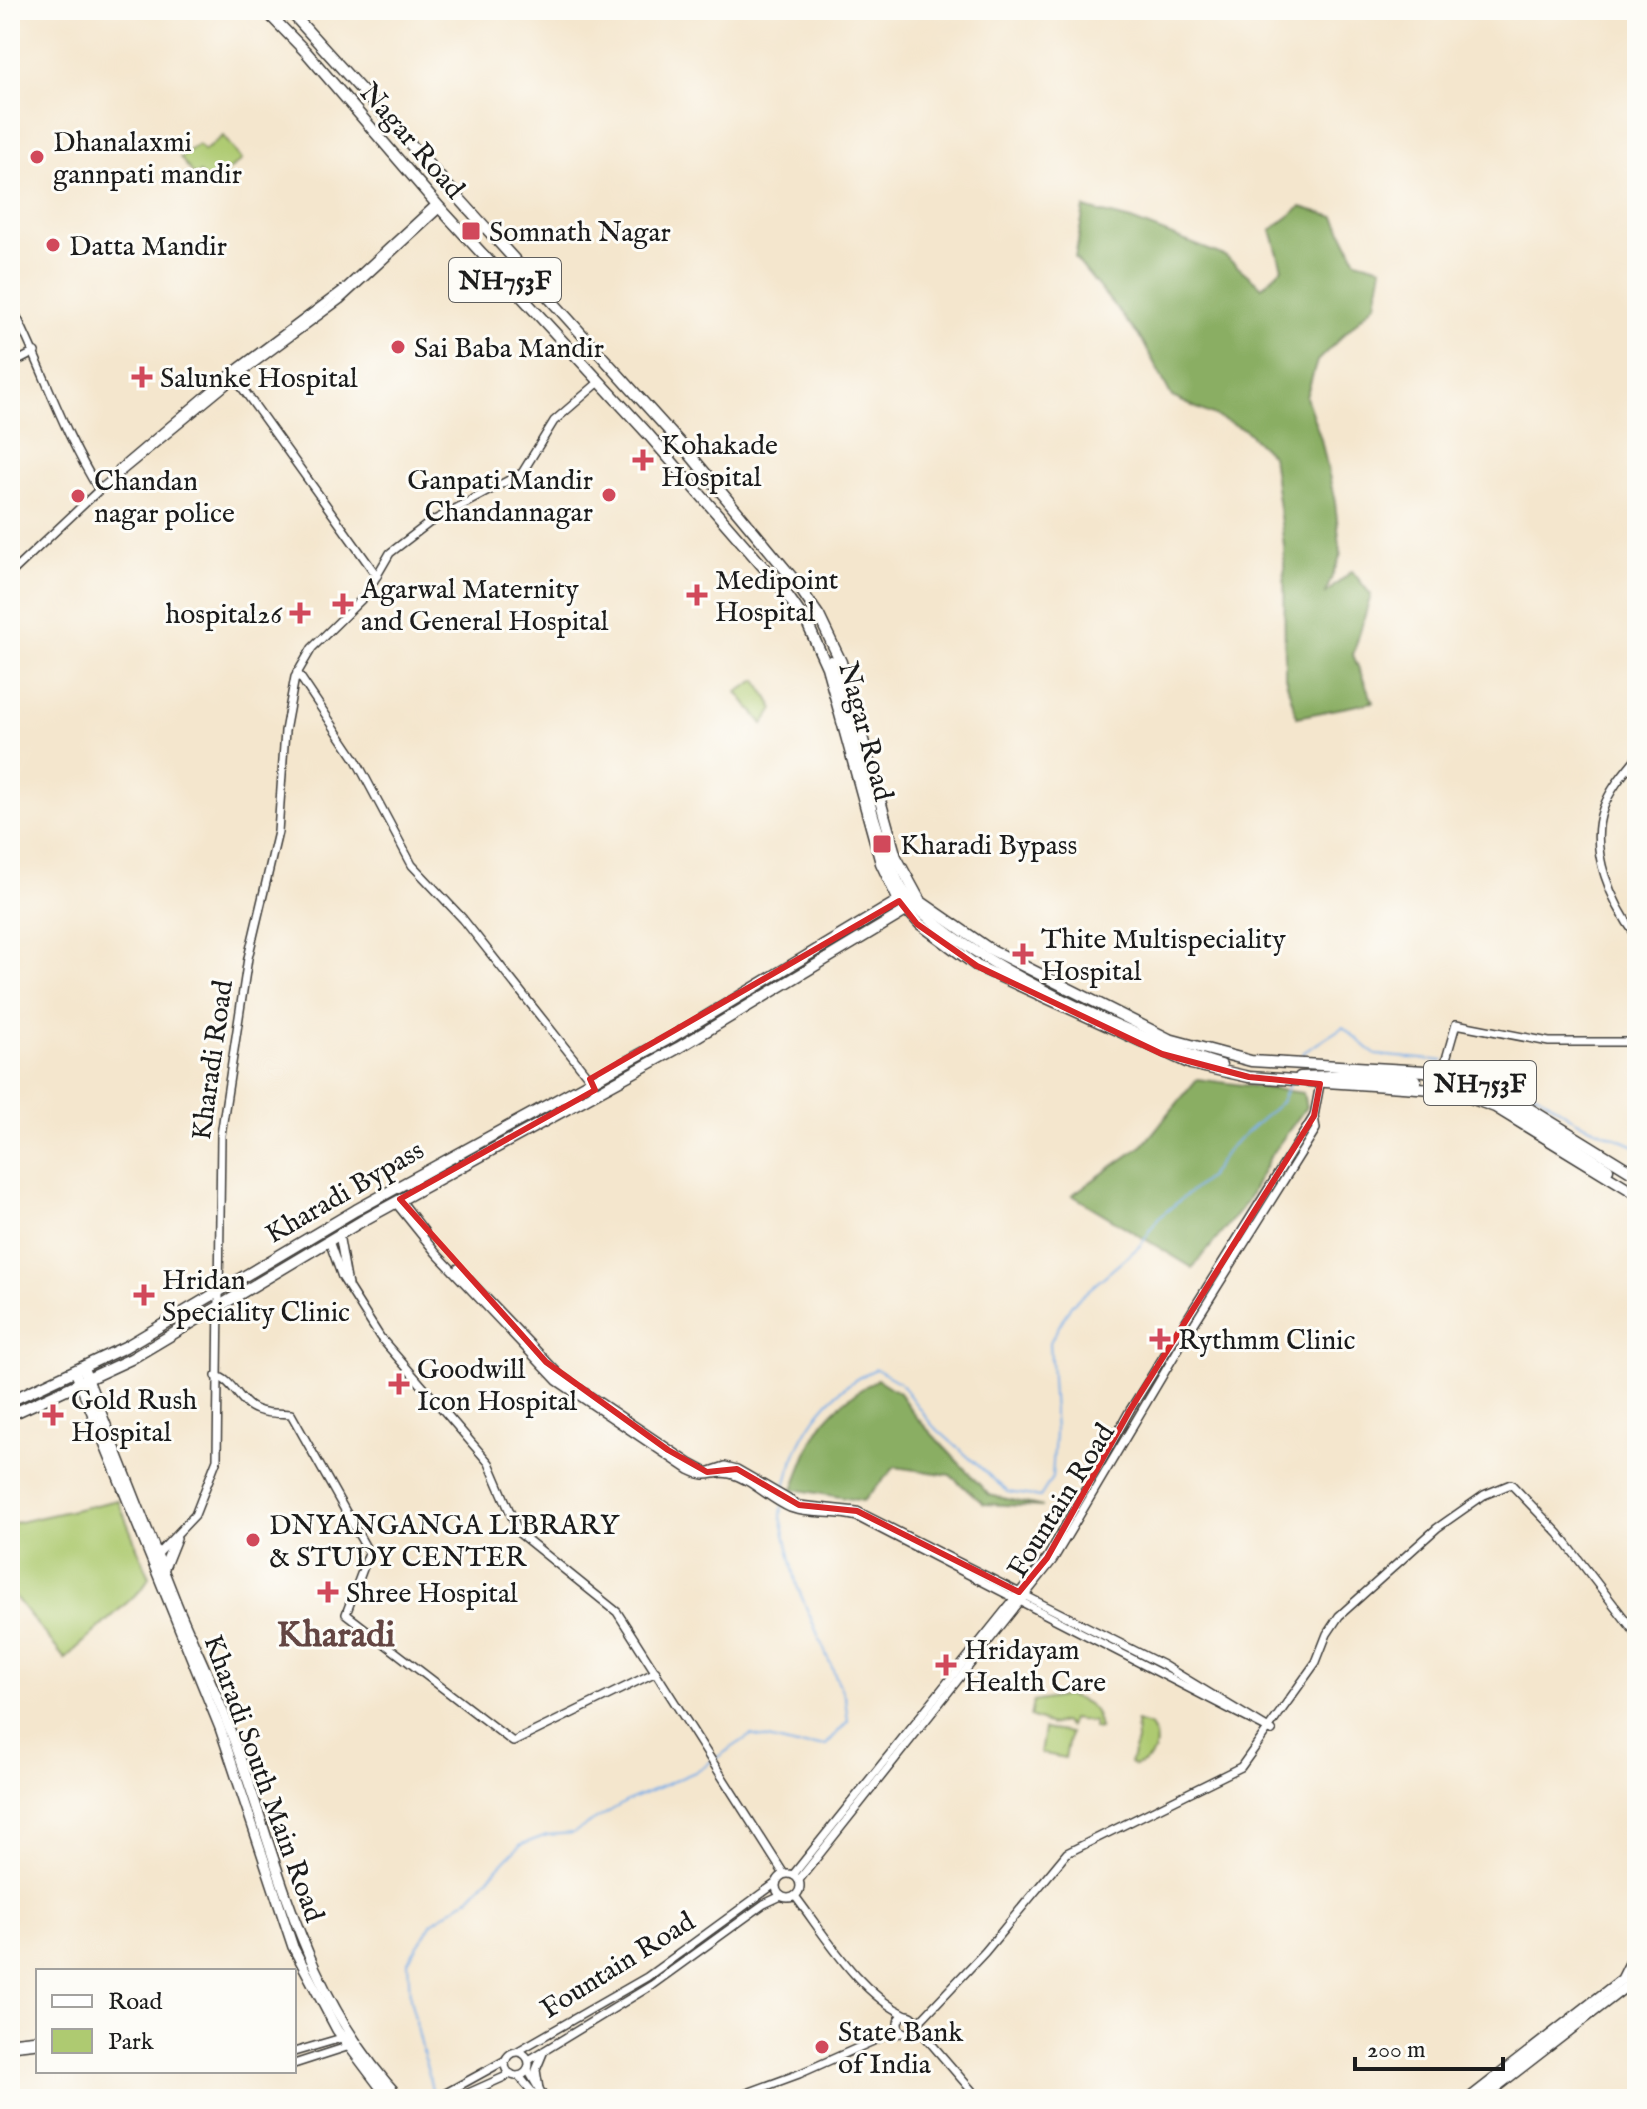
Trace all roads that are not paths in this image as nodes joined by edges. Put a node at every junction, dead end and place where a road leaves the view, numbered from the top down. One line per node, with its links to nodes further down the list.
1 (265, 10): 4 (highway, Nagar Road / NH753F)
2 (289, 10): 3 (highway, Nagar Road / NH753F)
3 (319, 40): 4 (highway); 7 (highway, Nagar Road / NH753F)
4 (306, 52): 5 (highway, Nagar Road / NH753F)
5 (438, 206): 9 (highway, Nagar Road / NH753F); 11 (street)
6 (10, 303): 8 (street)
7 (592, 347): 9 (highway); 14 (highway, Nagar Road / NH753F)
8 (35, 352): 10 (street); 13 (street)
9 (577, 360): 12 (highway, Nagar Road / NH753F)
10 (10, 365)
11 (233, 375): 13 (street); 17 (street)
12 (598, 383): 15 (highway, Nagar Road / NH753F); 17 (street, Kharadi Road)
13 (99, 490): 16 (street)
14 (741, 514): 15 (highway); 18 (highway, Nagar Road / NH753F)
15 (728, 526): 21 (highway, Nagar Road / NH753F)
16 (10, 574)
17 (377, 576): 19 (street, Kharadi Road)
18 (809, 601): 21 (highway); 29 (highway, Nagar Road / NH753F)
19 (297, 672): 30 (street); 43 (street, Kharadi Road)
20 (1637, 757): 25 (street)
21 (902, 898): 22 (highway, Nagar Road / NH753F); 30 (highway, Kharadi Bypass)
22 (910, 909): 23 (highway, Kharadi Bypass); 24 (highway, Nagar Road / NH753F); 29 (highway)
23 (891, 921): 24 (highway); 32 (highway, Kharadi Bypass)
24 (920, 924): 29 (highway, Nagar Road / NH753F)
25 (1637, 937)
26 (1637, 1042): 28 (street)
27 (1336, 1068): 28 (highway, Nagar Road / NH753F); 29 (highway, Nagar Road / NH753F); 31 (highway)
28 (1442, 1073): 34 (highway, Nagar Road / NH753F)
29 (1294, 1074): 31 (highway)
30 (586, 1077): 32 (street); 43 (highway, Kharadi Bypass)
31 (1320, 1080): 33 (street, Fountain Road); 35 (highway); 36 (highway, NH753F)
32 (592, 1092): 37 (highway, Kharadi Bypass)
33 (1314, 1116): 39 (street, Fountain Road); 41 (street, Fountain Road)
34 (1637, 1175)
35 (1637, 1187)
36 (1637, 1194)
37 (398, 1201): 38 (highway, Kharadi Bypass); 50 (street)
38 (339, 1234): 40 (highway, Kharadi Bypass); 42 (street)
39 (1236, 1239): 41 (street); 55 (street, Fountain Road)
40 (329, 1241): 42 (street); 44 (highway, Kharadi Bypass)
41 (1245, 1245): 55 (street, Fountain Road)
42 (348, 1285): 59 (street)
43 (217, 1294): 44 (street, Kharadi Road); 45 (highway, Kharadi Bypass)
44 (217, 1308): 46 (street, Kharadi Road); 47 (highway, Kharadi Bypass)
45 (79, 1369): 47 (main road, Kharadi South Main Road); 48 (highway, Kharadi Bypass)
46 (216, 1376): 51 (street, Kharadi Road); 59 (street)
47 (84, 1381): 49 (highway, Kharadi Bypass); 52 (main road, Kharadi South Main Road); 53 (main road, Kharadi South Main Road)
48 (10, 1401)
49 (10, 1415)
50 (790, 1504): 55 (street); 56 (street)
51 (176, 1538): 52 (main road); 53 (street, Kharadi Road); 54 (main road)
52 (152, 1542): 53 (main road, Kharadi South Main Road)
53 (154, 1558): 54 (main road, Kharadi South Main Road); 77 (main road, Kharadi South Main Road)
54 (164, 1568): 77 (main road, Kharadi South Main Road)
55 (1023, 1594): 56 (street, Fountain Road); 57 (street, Fountain Road); 60 (street)
56 (1012, 1599): 57 (street); 62 (street, Fountain Road)
57 (1021, 1604): 60 (street); 62 (street, Fountain Road)
58 (1637, 1635): 61 (street)
59 (656, 1672): 62 (street)
60 (1204, 1692): 61 (street)
61 (1269, 1730): 69 (street)
62 (792, 1877): 63 (street, Fountain Road); 65 (street, Fountain Road)
63 (776, 1883): 64 (street); 80 (street, Fountain Road)
64 (781, 1896): 65 (street); 79 (street, Fountain Road)
65 (795, 1896): 68 (street)
66 (1637, 1949): 96 (main road)
67 (1637, 1966): 97 (main road)
68 (892, 2008): 70 (street); 71 (street)
69 (931, 2009): 70 (street); 72 (street)
70 (908, 2015): 71 (street); 72 (street)
71 (897, 2023): 72 (street); 73 (street)
72 (911, 2028): 73 (street); 95 (street)
73 (889, 2034): 94 (street)
74 (10, 2041): 75 (street)
75 (36, 2041)
76 (36, 2041): 78 (street)
77 (350, 2041): 81 (street); 84 (street); 89 (main road, Kharadi South Main Road); 90 (main road, Kharadi South Main Road)
78 (10, 2047)
79 (545, 2049): 83 (street, Fountain Road); 87 (street)
80 (518, 2051): 82 (street, Fountain Road); 83 (street, Fountain Road)
81 (296, 2052)
82 (506, 2060): 86 (street); 88 (street, Fountain Road)
83 (529, 2060): 85 (street, Fountain Road)
84 (296, 2063)
85 (528, 2070): 86 (street); 87 (street)
86 (515, 2075): 91 (street); 92 (street)
87 (539, 2089): 93 (street)
88 (437, 2098)
89 (389, 2099)
90 (401, 2099)
91 (455, 2099)
92 (538, 2099)
93 (545, 2099)
94 (731, 2099)
95 (979, 2099)
96 (1468, 2099)
97 (1481, 2099)

